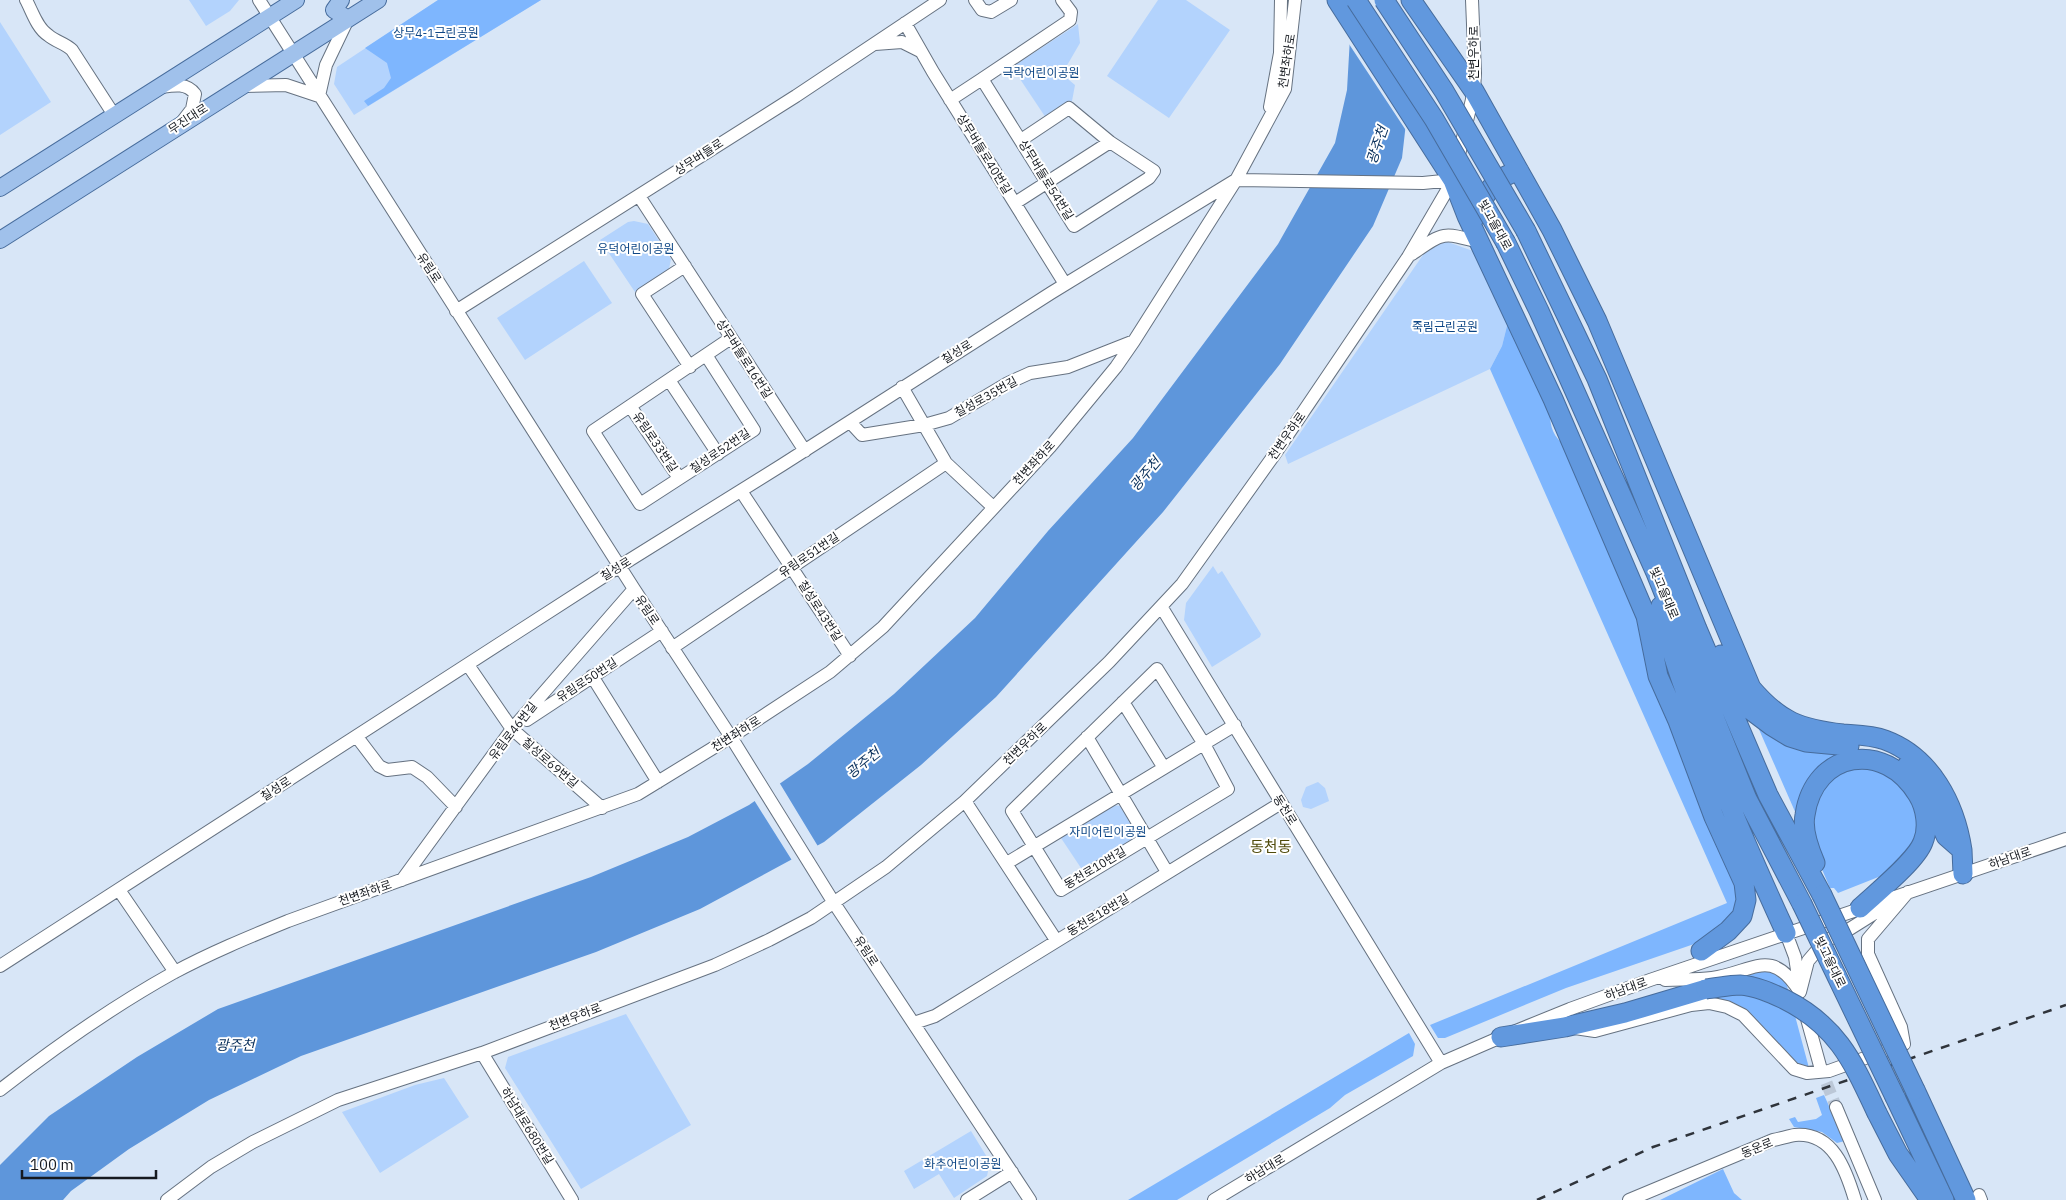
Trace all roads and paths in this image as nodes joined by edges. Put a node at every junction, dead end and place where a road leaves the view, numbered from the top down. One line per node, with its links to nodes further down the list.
1 (26, 0): 29 (street)
2 (259, 0): 17 (street, 유림로)
3 (296, 0): 17 (main road)
4 (341, 0): 18 (main road)
5 (378, 0): 18 (main road, 무진대로)
6 (940, 0): 19 (street, 상무버들로)
7 (975, 0): 8 (street)
8 (1011, 0)
9 (1062, 0): 23 (street)
10 (1281, 0): 30 (street, 천변좌하로)
11 (1295, 0): 30 (street, 천변좌하로)
12 (1337, 0): 36 (highway)
13 (1356, 0): 65 (highway, 빛고을대로, bridge)
14 (1384, 0): 68 (highway, 빛고을대로, bridge)
15 (1411, 0): 26 (highway)
16 (1472, 0): 26 (street, 천변우하로)
17 (269, 17): 22 (street, 유림로); 25 (main road)
18 (348, 18): 22 (main road, 무진대로); 27 (street)
19 (905, 23): 20 (street, 상무버들로); 21 (street, 상무버들로40번길)
20 (873, 44): 21 (street); 39 (street, 상무버들로)
21 (920, 50): 28 (street, 상무버들로40번길)
22 (292, 53): 24 (main road, 무진대로); 27 (street, 유림로)
23 (982, 79): 28 (street); 32 (street, 상무버들로54번길)
24 (239, 86): 27 (street); 31 (main road, 무진대로)
25 (159, 87): 29 (main road); 31 (street)
26 (1474, 91): 34 (highway); 36 (street, 천변우하로)
27 (319, 96): 46 (street, 유림로)
28 (950, 100): 40 (street, 상무버들로40번길)
29 (114, 115): 38 (main road)
30 (1268, 119): 35 (street, 천변좌하로)
31 (181, 124): 41 (main road, 무진대로)
32 (1021, 140): 33 (street); 37 (street, 상무버들로54번길)
33 (1110, 142): 37 (street); 37 (street, 상무버들로54번길)
34 (1518, 171): 42 (highway); 92 (highway)
35 (1236, 180): 36 (street); 45 (street, 칠성로); 48 (street, 천변좌하로)
36 (1453, 180): 42 (highway); 43 (street, 천변우하로)
37 (1048, 183): 40 (street)
38 (0, 188)
39 (639, 196): 44 (street, 상무버들로16번길); 46 (street, 상무버들로)
40 (1015, 203): 45 (street, 상무버들로40번길)
41 (0, 240)
42 (1479, 242): 43 (street); 105 (highway)
43 (1408, 257): 67 (street, 천변우하로)
44 (685, 266): 47 (street, 상무버들로16번길); 50 (street)
45 (1065, 284): 52 (street, 칠성로)
46 (456, 311): 63 (street, 유림로)
47 (731, 338): 49 (street, 유림로33번길); 56 (street, 상무버들로16번길)
48 (1134, 340): 55 (street, 칠성로35번길); 62 (street, 천변좌하로)
49 (706, 355): 50 (street, 유림로33번길); 57 (street, 칠성로52번길)
50 (690, 367): 51 (street, 유림로33번길)
51 (669, 380): 53 (street, 유림로33번길); 57 (street)
52 (902, 387): 54 (street, 칠성로); 55 (street)
53 (630, 406): 59 (street, 유림로33번길); 61 (street, 유림로33번길)
54 (850, 422): 55 (street, 칠성로35번길); 56 (street, 칠성로)
55 (924, 425): 58 (street)
56 (805, 451): 60 (street, 칠성로)
57 (718, 454): 59 (street, 칠성로52번길)
58 (946, 464): 62 (street); 64 (street, 유림로51번길)
59 (679, 478): 61 (street, 칠성로52번길)
60 (741, 491): 63 (street, 칠성로); 64 (street, 칠성로43번길)
61 (640, 504)
62 (993, 506): 71 (street, 천변좌하로)
63 (620, 566): 66 (street, 유림로); 72 (street, 칠성로)
64 (792, 567): 70 (street, 유림로51번길); 71 (street, 칠성로43번길)
65 (1656, 573): 94 (highway); 129 (highway, 빛고을대로, bridge)
66 (634, 589): 69 (street, 유림로); 76 (street, 유림로46번길)
67 (1162, 608): 75 (street, 동천로); 84 (street, 천변우하로)
68 (1697, 629): 92 (highway); 100 (highway, 빛고을대로)
69 (662, 631): 70 (street, 유림로); 73 (street, 유림로50번길)
70 (672, 648): 79 (street, 유림로)
71 (850, 656): 79 (street, 천변좌하로)
72 (468, 665): 76 (street, 칠성로69번길); 77 (street, 칠성로)
73 (592, 676): 76 (street, 유림로50번길); 82 (street)
74 (1123, 702): 78 (street, 동천로10번길); 80 (street, 동천로10번길); 81 (street)
75 (1235, 725): 80 (street); 85 (street, 동천로)
76 (512, 729): 87 (street, 유림로46번길); 88 (street, 칠성로69번길)
77 (357, 737): 87 (street); 98 (street, 칠성로)
78 (1087, 737): 83 (street); 91 (street, 동천로10번길)
79 (734, 742): 82 (street, 천변좌하로); 101 (street, 유림로)
80 (1204, 744): 81 (street); 89 (street, 동천로10번길)
81 (1164, 768): 83 (street)
82 (658, 782): 88 (street, 천변좌하로)
83 (1122, 794): 89 (street); 91 (street)
84 (965, 801): 93 (street); 101 (street, 천변우하로)
85 (1281, 803): 95 (street, 동천로18번길); 114 (street, 동천로)
86 (1924, 804): 96 (highway); 100 (highway); 102 (highway)
87 (456, 807): 97 (street, 유림로46번길)
88 (602, 808): 97 (street, 천변좌하로)
89 (1146, 837): 91 (street, 동천로10번길); 95 (street)
90 (2066, 839): 96 (street, 하남대로)
91 (1033, 846): 93 (street)
92 (1962, 850): 96 (highway)
93 (1006, 863): 104 (street)
94 (1755, 865): 103 (highway); 105 (highway)
95 (1167, 872): 104 (street, 동천로18번길)
96 (1964, 874): 99 (street, 하남대로)
97 (402, 880): 107 (street, 천변좌하로)
98 (119, 890): 106 (street, 칠성로); 107 (street)
99 (1908, 892): 102 (street, 하남대로); 109 (street); 111 (street)
100 (1822, 895): 119 (highway, 빛고을대로, bridge)
101 (834, 903): 110 (street, 유림로); 113 (street, 천변우하로)
102 (1860, 908): 103 (street, 하남대로)
103 (1786, 933): 108 (street, 하남대로); 109 (street)
104 (1056, 940): 110 (street, 동천로18번길)
105 (1701, 952): 108 (street)
106 (0, 966)
107 (175, 972): 116 (street, 천변좌하로)
108 (1650, 980): 109 (street); 112 (street, 하남대로)
109 (1800, 992): 115 (street)
110 (914, 1023): 118 (street, 유림로)
111 (1565, 1027): 112 (highway); 128 (highway, bridge)
112 (1501, 1037): 114 (street, 하남대로)
113 (482, 1053): 120 (street, 천변우하로); 121 (street, 하남대로680번길)
114 (1441, 1063): 124 (street, 하남대로)
115 (1820, 1066)
116 (0, 1090)
117 (1836, 1107): 127 (street)
118 (1012, 1172): 122 (street); 123 (street, 유림로)
119 (1975, 1198)
120 (167, 1200)
121 (572, 1200)
122 (967, 1200)
123 (1030, 1200)
124 (1214, 1200)
125 (1629, 1200): 126 (street, 동운로)
126 (1855, 1200)
127 (1875, 1200)
128 (1930, 1200)
129 (1944, 1200)

